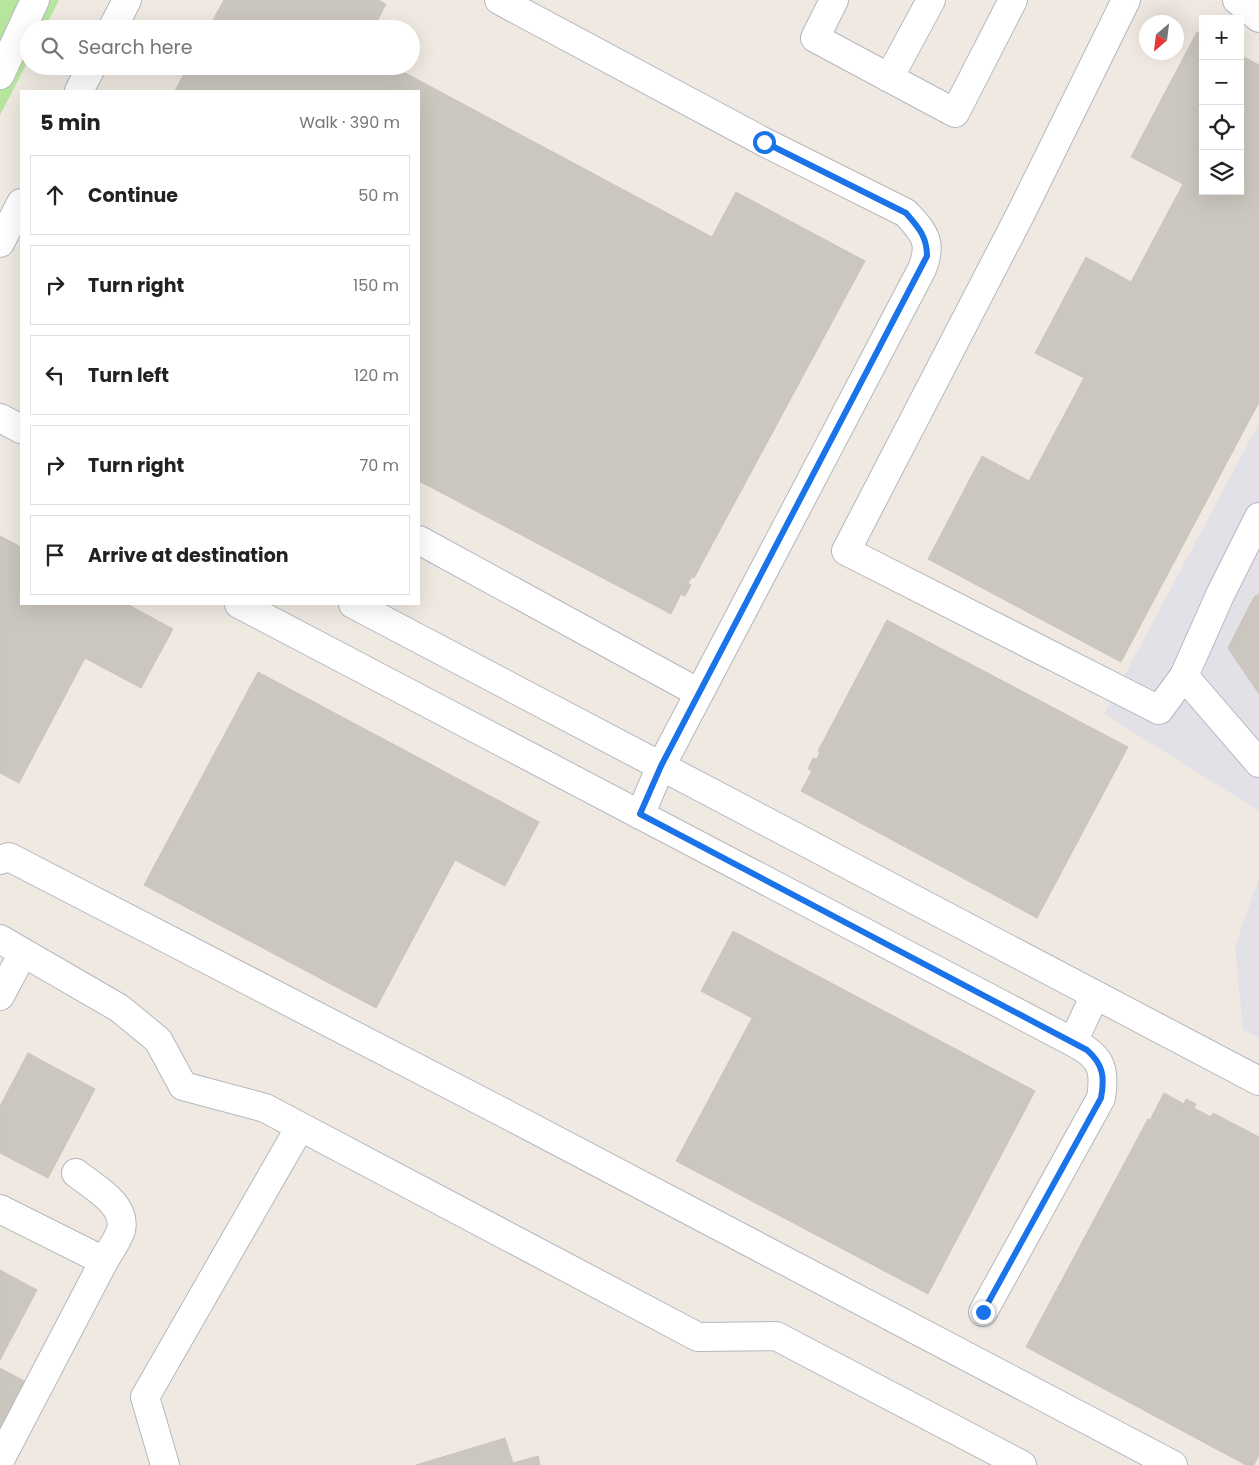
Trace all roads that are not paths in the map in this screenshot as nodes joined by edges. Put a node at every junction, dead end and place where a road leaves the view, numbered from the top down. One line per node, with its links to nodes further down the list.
1 (35, 0): 10 (street)
2 (127, 0): 11 (street)
3 (499, 0): 26 (street)
4 (834, 0): 15 (street)
5 (931, 0): 15 (street)
6 (1013, 0): 15 (street)
7 (1126, 0): 25 (street)
8 (1237, 0): 9 (street)
9 (1259, 18)
10 (26, 20)
11 (117, 20)
12 (20, 32): 13 (street)
13 (0, 75)
14 (87, 75): 16 (street)
15 (889, 78)
16 (80, 90)
17 (20, 204): 18 (street)
18 (0, 243)
19 (0, 418): 20 (street)
20 (20, 428)
21 (1259, 517): 25 (street)
22 (420, 541): 26 (street)
23 (241, 605): 29 (street)
24 (355, 605): 28 (street)
25 (1184, 676): 27 (street)
26 (699, 693): 28 (street)
27 (1259, 763)
28 (661, 766): 29 (street); 33 (street)
29 (640, 814): 35 (street)
30 (0, 860): 45 (street)
31 (0, 939): 32 (street)
32 (23, 952): 34 (street); 37 (street)
33 (1095, 994): 35 (street); 36 (street)
34 (0, 996)
35 (1073, 1042): 41 (street)
36 (1259, 1081)
37 (300, 1127): 43 (street); 44 (street)
38 (76, 1174): 40 (street)
39 (0, 1209): 40 (street)
40 (104, 1261): 42 (street)
41 (983, 1312)
42 (0, 1460)
43 (165, 1465)
44 (1022, 1465)
45 (1173, 1465)

